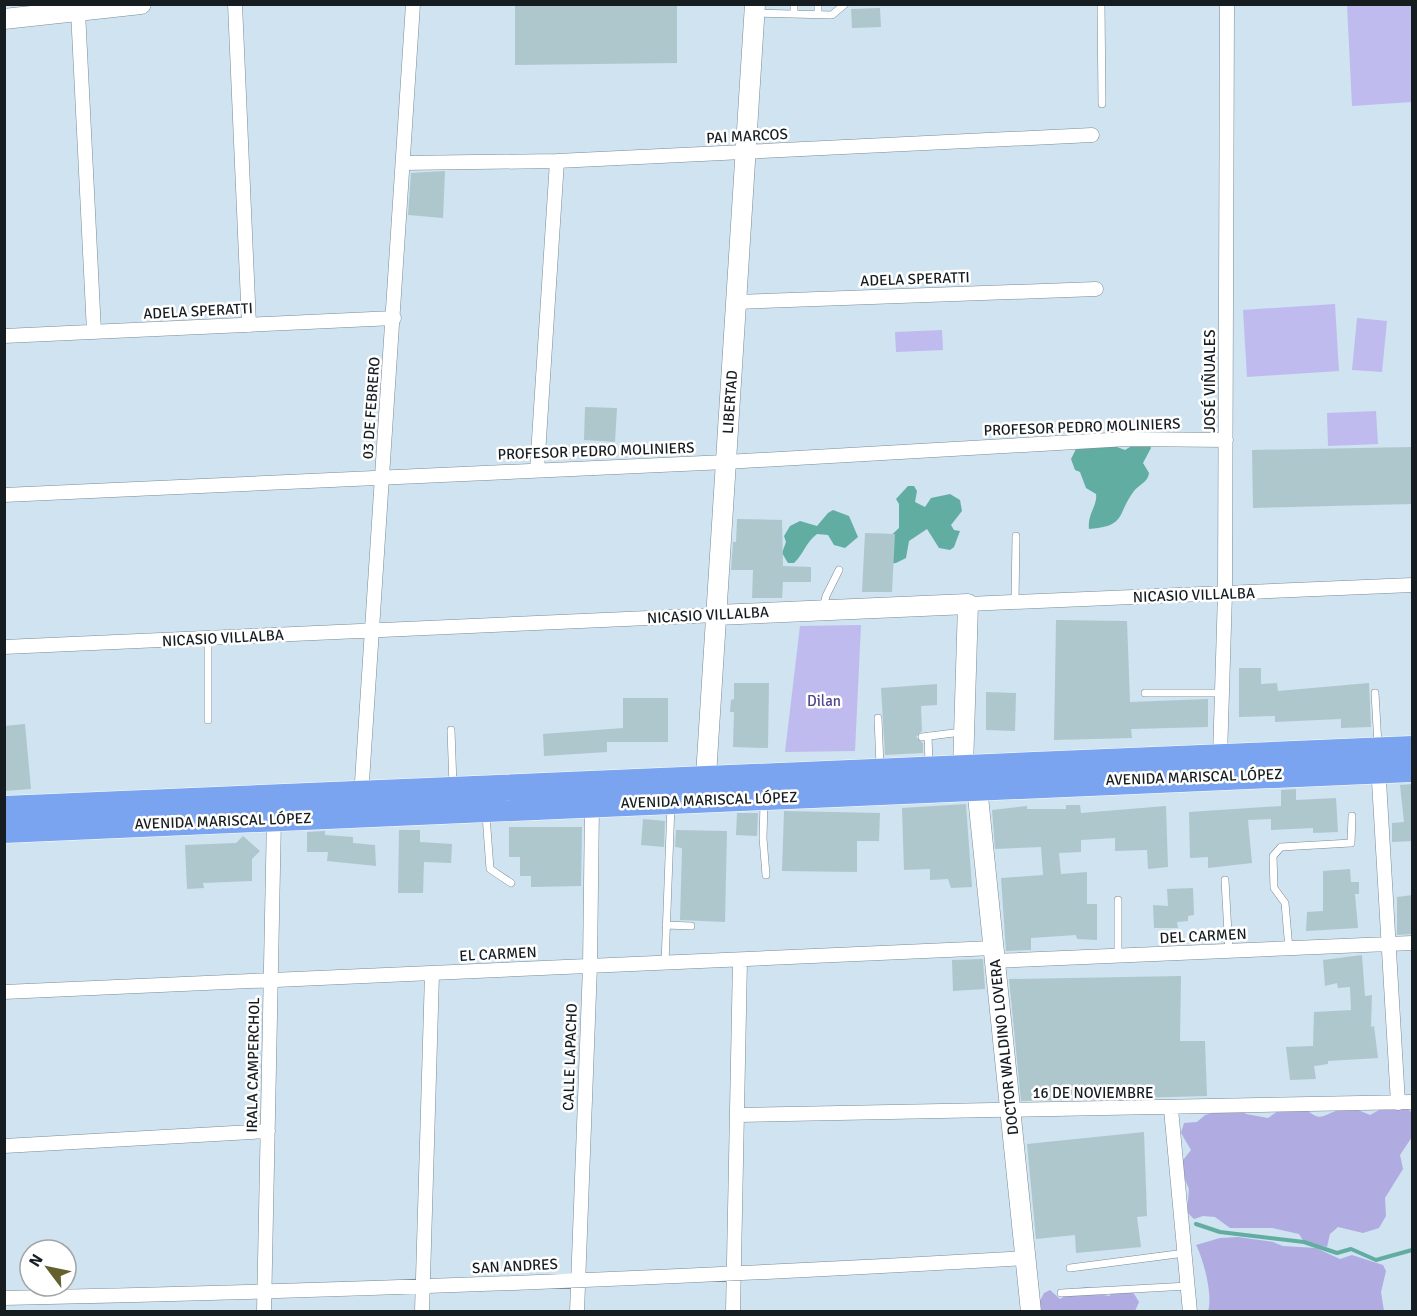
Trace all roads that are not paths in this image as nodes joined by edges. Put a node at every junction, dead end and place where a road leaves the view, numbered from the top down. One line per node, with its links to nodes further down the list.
1 (141, 4): 10 (main road)
2 (236, 4): 22 (street)
3 (413, 4): 18 (street, 03 DE FEBRERO)
4 (794, 4): 11 (lane)
5 (818, 4): 12 (lane)
6 (845, 4): 12 (lane)
7 (1101, 4): 14 (lane)
8 (1227, 4): 25 (street, JOSÉ VIÑUALES)
9 (754, 9): 11 (lane); 16 (main road, LIBERTAD)
10 (69, 10): 13 (main road); 23 (street)
11 (794, 14): 12 (lane)
12 (818, 15)
13 (4, 19)
14 (1102, 104)
15 (1092, 135): 16 (street, PAI MARCOS)
16 (746, 152): 17 (street, PAI MARCOS); 20 (main road, LIBERTAD)
17 (557, 161): 18 (street, PAI MARCOS); 27 (street)
18 (403, 163): 21 (street, 03 DE FEBRERO)
19 (1096, 289): 20 (street, ADELA SPERATTI)
20 (736, 302): 26 (main road, LIBERTAD)
21 (394, 318): 22 (street, ADELA SPERATTI); 28 (street, 03 DE FEBRERO)
22 (249, 325): 23 (street, ADELA SPERATTI)
23 (94, 332): 24 (street, ADELA SPERATTI)
24 (4, 336)
25 (1226, 440): 26 (street, PROFESOR PEDRO MOLINIERS); 33 (street, JOSÉ VIÑUALES)
26 (726, 462): 27 (street, PROFESOR PEDRO MOLINIERS); 37 (main road, LIBERTAD)
27 (537, 470): 28 (street, PROFESOR PEDRO MOLINIERS)
28 (382, 478): 29 (street, PROFESOR PEDRO MOLINIERS); 38 (street, 03 DE FEBRERO)
29 (4, 495)
30 (1016, 536): 34 (lane)
31 (839, 570): 36 (lane)
32 (1413, 585): 33 (street, NICASIO VILLALBA)
33 (1225, 594): 34 (street, NICASIO VILLALBA); 42 (street, JOSÉ VIÑUALES)
34 (1015, 602): 35 (street, NICASIO VILLALBA)
35 (968, 604): 36 (main road, NICASIO VILLALBA); 47 (main road, DOCTOR WALDINO LOVERA)
36 (823, 610): 37 (main road, NICASIO VILLALBA)
37 (716, 615): 38 (street, NICASIO VILLALBA); 56 (main road, LIBERTAD)
38 (372, 631): 39 (street, NICASIO VILLALBA); 59 (street, 03 DE FEBRERO)
39 (208, 638): 40 (street, NICASIO VILLALBA); 45 (lane)
40 (4, 648)
41 (1145, 693): 42 (lane)
42 (1222, 693): 49 (street, JOSÉ VIÑUALES)
43 (1376, 693): 50 (lane)
44 (878, 718): 53 (lane)
45 (208, 720)
46 (451, 730): 55 (lane)
47 (964, 732): 52 (lane); 54 (main road, DOCTOR WALDINO LOVERA)
48 (1413, 749): 50 (highway, AVENIDA MARISCAL LÓPEZ)
49 (1220, 757): 50 (highway, AVENIDA MARISCAL LÓPEZ); 54 (highway, AVENIDA MARISCAL LÓPEZ)
50 (1379, 760): 51 (highway, AVENIDA MARISCAL LÓPEZ); 54 (highway, AVENIDA MARISCAL LÓPEZ); 73 (street)
51 (1413, 769)
52 (929, 770): 53 (highway, AVENIDA MARISCAL LÓPEZ); 54 (highway, AVENIDA MARISCAL LÓPEZ)
53 (880, 772): 56 (highway, AVENIDA MARISCAL LÓPEZ)
54 (971, 780): 57 (highway, AVENIDA MARISCAL LÓPEZ); 76 (main road, DOCTOR WALDINO LOVERA)
55 (454, 790): 56 (highway, AVENIDA MARISCAL LÓPEZ); 59 (highway, AVENIDA MARISCAL LÓPEZ)
56 (705, 790): 57 (highway, AVENIDA MARISCAL LÓPEZ); 58 (highway, AVENIDA MARISCAL LÓPEZ)
57 (765, 798): 66 (lane)
58 (671, 802): 60 (highway, AVENIDA MARISCAL LÓPEZ); 70 (lane)
59 (361, 805): 61 (highway, AVENIDA MARISCAL LÓPEZ); 62 (highway, AVENIDA MARISCAL LÓPEZ); 64 (highway, AVENIDA MARISCAL LÓPEZ)
60 (592, 805): 61 (highway, AVENIDA MARISCAL LÓPEZ); 80 (street, CALLE LAPACHO)
61 (486, 809): 68 (lane)
62 (4, 810)
63 (1352, 816): 74 (lane)
64 (274, 818): 65 (highway, AVENIDA MARISCAL LÓPEZ); 82 (street, IRALA CAMPERCHOL)
65 (4, 830)
66 (765, 875)
67 (1226, 880): 75 (lane)
68 (511, 883)
69 (1118, 900): 77 (lane)
70 (666, 925): 71 (lane); 79 (lane)
71 (691, 926)
72 (1413, 943): 73 (street, DEL CARMEN)
73 (1388, 944): 74 (street, DEL CARMEN); 84 (street)
74 (1289, 949): 75 (street, DEL CARMEN)
75 (1229, 951): 77 (street, DEL CARMEN)
76 (994, 955): 77 (street, DEL CARMEN); 78 (street, EL CARMEN); 86 (main road, DOCTOR WALDINO LOVERA)
77 (1118, 956)
78 (740, 960): 79 (street, EL CARMEN); 87 (street)
79 (665, 963): 80 (street, EL CARMEN)
80 (590, 966): 81 (street, EL CARMEN); 94 (street, CALLE LAPACHO)
81 (432, 974): 82 (street, EL CARMEN); 96 (street)
82 (272, 982): 83 (street, EL CARMEN); 88 (street, IRALA CAMPERCHOL)
83 (4, 992)
84 (1405, 1103): 85 (street, 16 DE NOVIEMBRE)
85 (1171, 1108): 86 (street, 16 DE NOVIEMBRE); 90 (street)
86 (1012, 1110): 87 (street, 16 DE NOVIEMBRE); 91 (main road, DOCTOR WALDINO LOVERA)
87 (738, 1115): 93 (street)
88 (268, 1131): 89 (street); 97 (street, IRALA CAMPERCHOL)
89 (4, 1146)
90 (1185, 1253): 92 (lane); 95 (street)
91 (1026, 1258): 93 (street, SAN ANDRES); 104 (main road, DOCTOR WALDINO LOVERA)
92 (1070, 1268)
93 (734, 1275): 94 (street, SAN ANDRES); 103 (street)
94 (577, 1279): 96 (street, SAN ANDRES); 102 (street, CALLE LAPACHO)
95 (1188, 1286): 98 (lane); 105 (street)
96 (422, 1287): 97 (street, SAN ANDRES); 101 (street)
97 (265, 1293): 99 (street, SAN ANDRES); 100 (street, IRALA CAMPERCHOL)
98 (1061, 1293)
99 (4, 1298)
100 (264, 1311)
101 (422, 1311)
102 (577, 1311)
103 (733, 1311)
104 (1031, 1311)
105 (1190, 1311)

